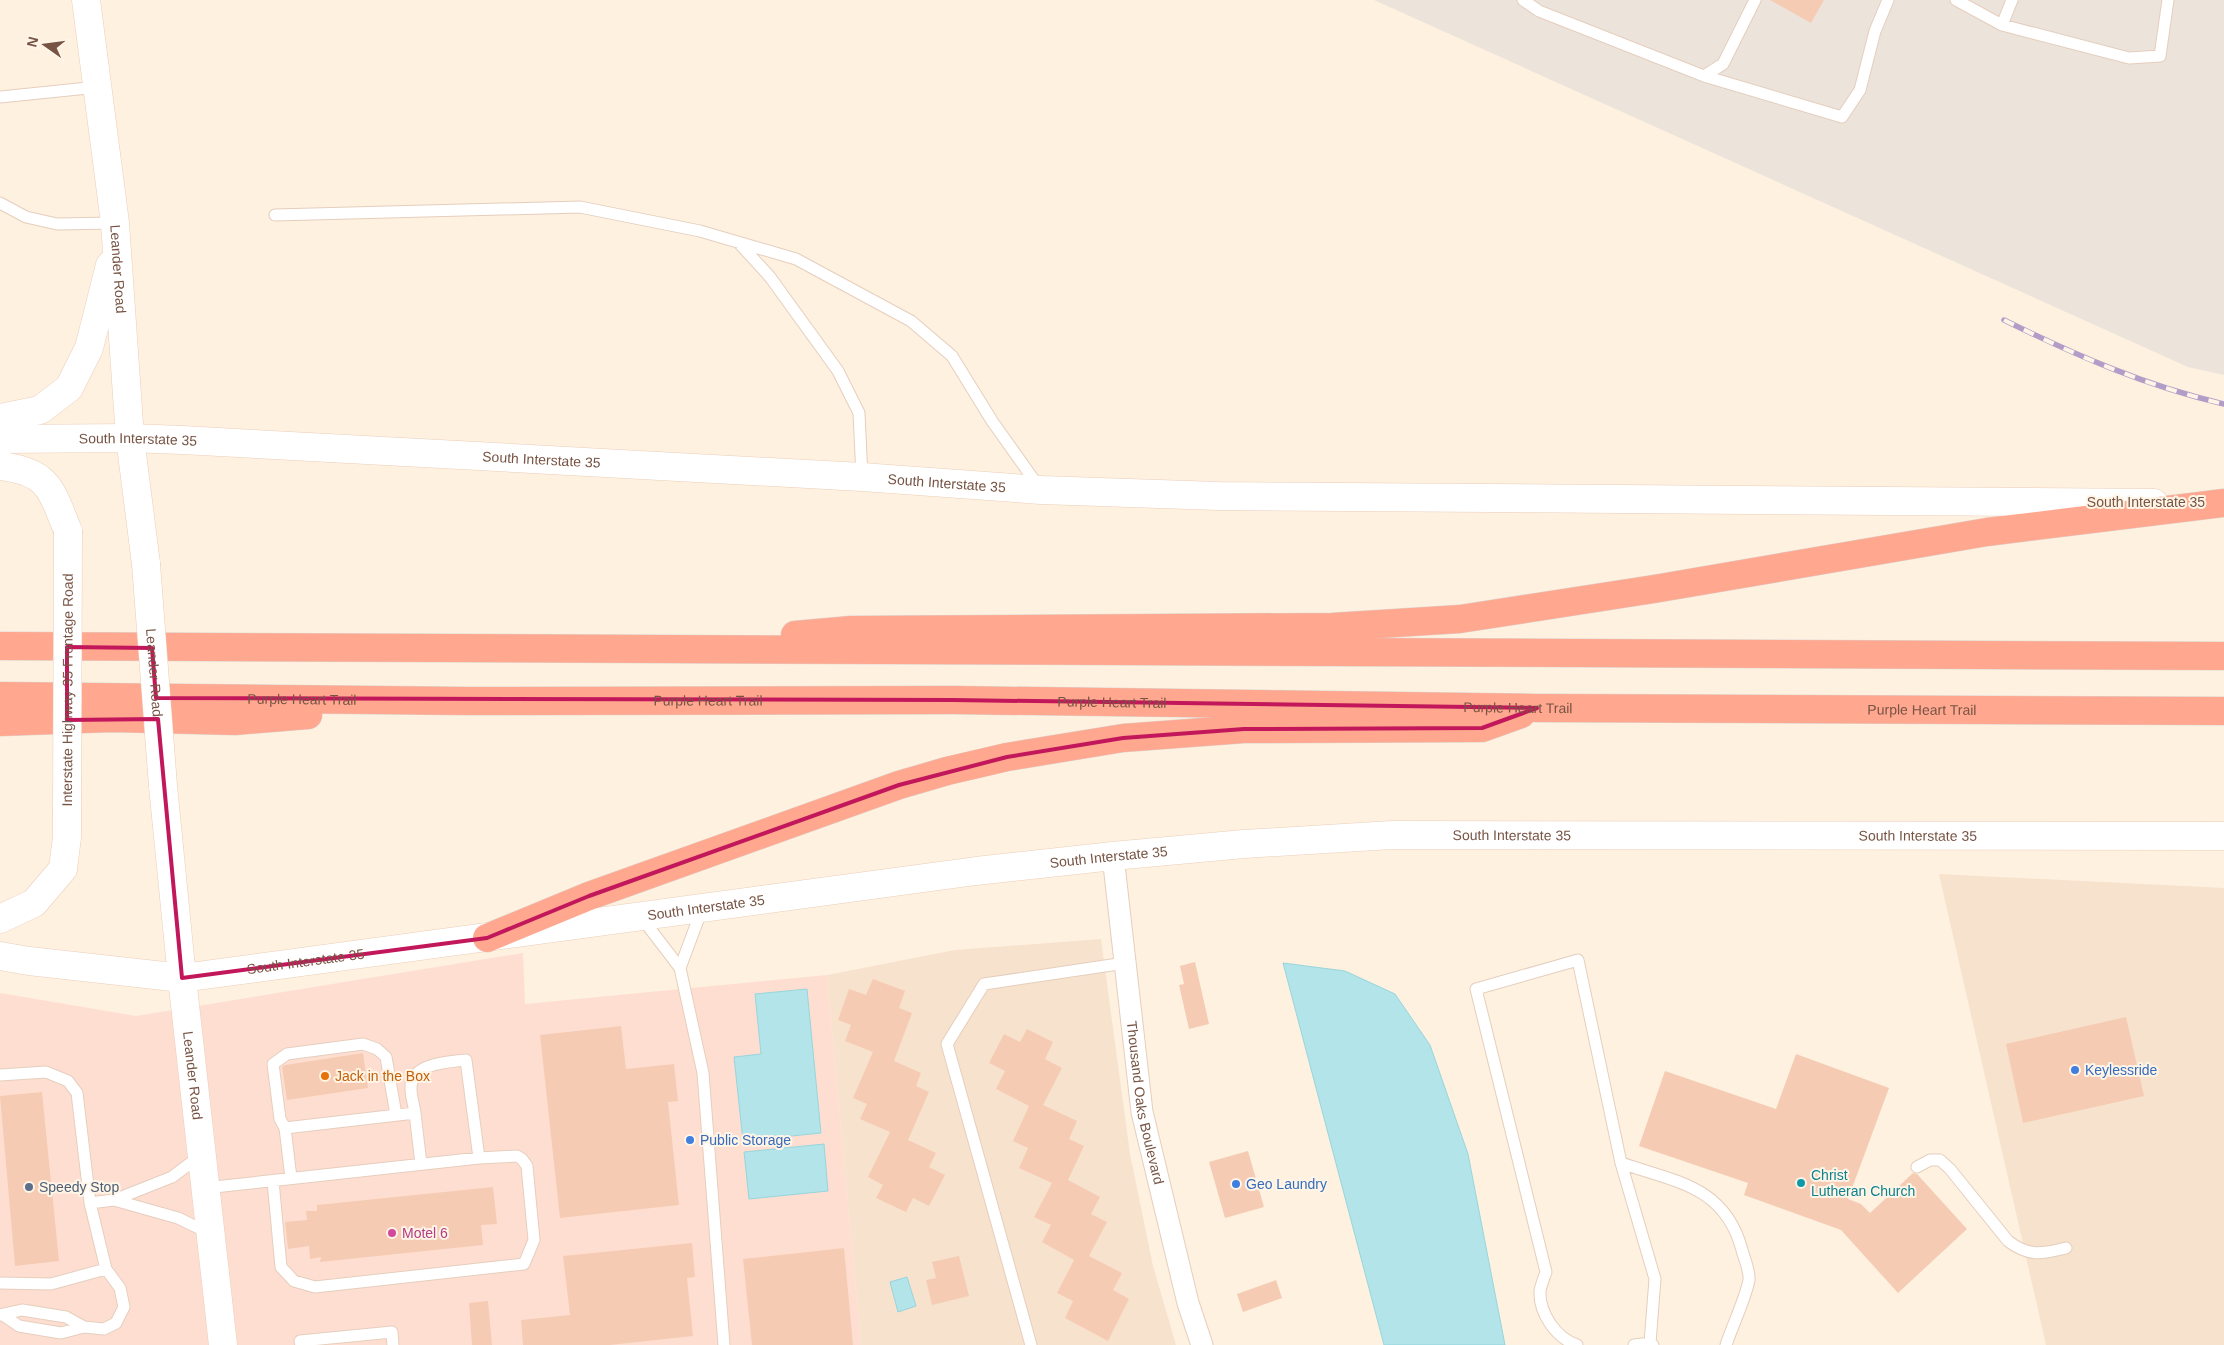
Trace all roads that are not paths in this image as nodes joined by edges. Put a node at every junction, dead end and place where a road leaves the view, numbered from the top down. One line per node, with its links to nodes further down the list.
1 (86, 0): 10 (main road, Leander Road)
2 (1523, 0): 9 (lane)
3 (1754, 0): 9 (lane)
4 (1888, 0): 9 (lane)
5 (1956, 0): 8 (lane)
6 (2012, 0): 8 (lane)
7 (2168, 0): 8 (lane)
8 (2002, 25)
9 (1704, 76)
10 (98, 87): 11 (lane); 14 (main road, Leander Road)
11 (0, 97)
12 (0, 203): 14 (lane)
13 (275, 215): 15 (lane)
14 (116, 231): 16 (main road); 17 (main road, Leander Road)
15 (738, 242): 20 (lane); 21 (lane)
16 (0, 418)
17 (130, 438): 18 (main road, South Interstate 35); 20 (main road, South Interstate 35); 42 (main road, Leander Road, bridge)
18 (0, 439)
19 (0, 466): 37 (main road, Interstate Highway 35 Frontage Road, bridge)
20 (862, 477): 21 (main road, South Interstate 35)
21 (1041, 490): 22 (main road, South Interstate 35)
22 (2224, 503): 26 (highway)
23 (0, 629): 25 (highway)
24 (0, 646): 25 (highway)
25 (27, 647): 26 (highway)
26 (623, 650): 27 (highway)
27 (2224, 656)
28 (0, 696): 29 (highway, Purple Heart Trail)
29 (467, 701): 30 (highway, Purple Heart Trail); 32 (highway)
30 (1537, 708): 31 (highway, Purple Heart Trail); 38 (highway)
31 (2224, 710)
32 (0, 722)
33 (2224, 836): 34 (main road, South Interstate 35)
34 (1113, 856): 35 (main road, South Interstate 35); 40 (street, Thousand Oaks Boulevard)
35 (702, 909): 36 (main road, South Interstate 35); 41 (lane)
36 (640, 917): 38 (main road, South Interstate 35); 41 (lane)
37 (0, 919)
38 (487, 938): 42 (main road, South Interstate 35)
39 (0, 956): 42 (main road, South Interstate 35)
40 (1125, 963): 68 (lane); 69 (street, Thousand Oaks Boulevard)
41 (680, 968): 67 (lane)
42 (182, 978): 47 (main road, Leander Road)
43 (0, 1075): 56 (lane)
44 (415, 1113): 45 (lane); 48 (lane); 50 (lane)
45 (396, 1115): 46 (lane); 46 (lane)
46 (285, 1128): 52 (lane)
47 (202, 1154): 54 (main road, Leander Road); 55 (lane)
48 (479, 1158): 50 (lane); 53 (lane)
49 (1622, 1163): 63 (lane); 70 (lane); 72 (lane)
50 (421, 1164): 52 (lane)
51 (1917, 1167): 58 (lane)
52 (291, 1178): 53 (lane)
53 (273, 1180): 54 (lane)
54 (206, 1188): 57 (main road, Leander Road)
55 (114, 1200): 56 (lane); 57 (lane)
56 (90, 1203): 59 (lane)
57 (211, 1233): 64 (main road, Leander Road)
58 (2066, 1248)
59 (106, 1269): 60 (lane); 62 (lane)
60 (0, 1282)
61 (1, 1315): 62 (lane); 62 (lane)
62 (84, 1327)
63 (1651, 1344): 71 (lane)
64 (223, 1345)
65 (301, 1345): 66 (lane)
66 (393, 1345)
67 (724, 1345)
68 (1031, 1345)
69 (1202, 1345)
70 (1577, 1345)
71 (1634, 1345)
72 (1726, 1345)

